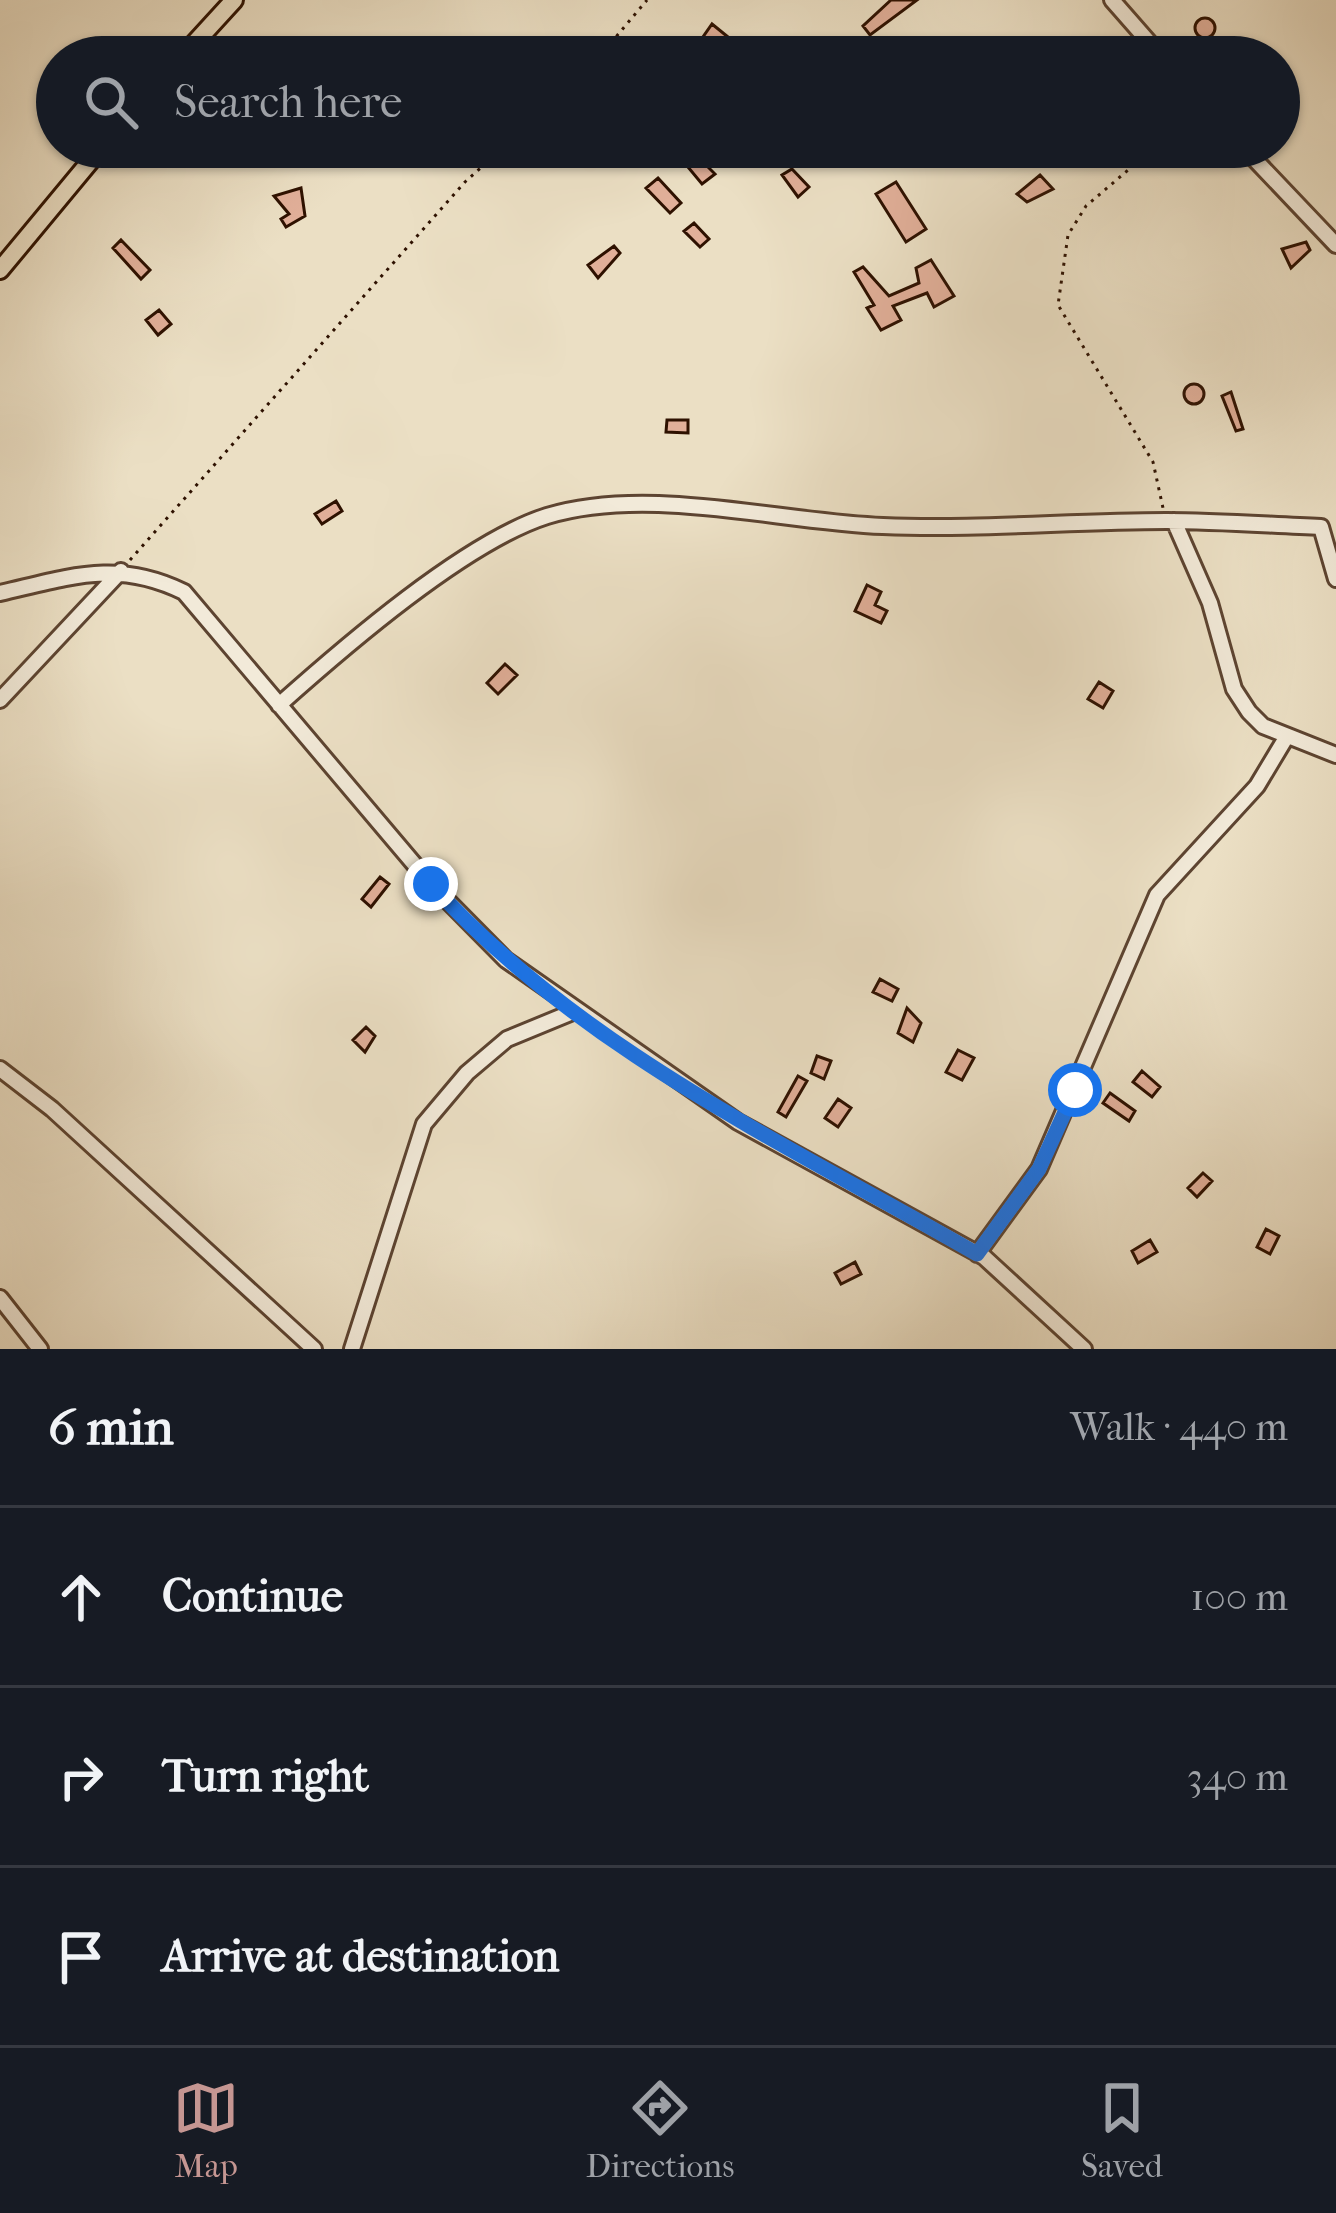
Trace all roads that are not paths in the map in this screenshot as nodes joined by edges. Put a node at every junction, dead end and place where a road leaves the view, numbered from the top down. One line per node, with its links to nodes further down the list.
1 (234, 0): 3 (main road)
2 (1112, 0): 4 (street)
3 (201, 36)
4 (1144, 36)
5 (85, 168): 8 (main road)
6 (1263, 168): 7 (street)
7 (1336, 245)
8 (0, 270)
9 (1170, 521): 11 (street); 14 (street); 15 (street)
10 (121, 571): 12 (street); 13 (street); 14 (street)
11 (1336, 579)
12 (0, 593)
13 (0, 700)
14 (279, 705): 17 (street)
15 (1287, 736): 16 (street); 19 (street)
16 (1336, 755)
17 (575, 1011): 19 (street); 23 (street)
18 (0, 1069): 22 (street)
19 (977, 1254): 24 (street)
20 (0, 1298): 21 (street)
21 (40, 1349)
22 (314, 1349)
23 (352, 1349)
24 (1084, 1349)

